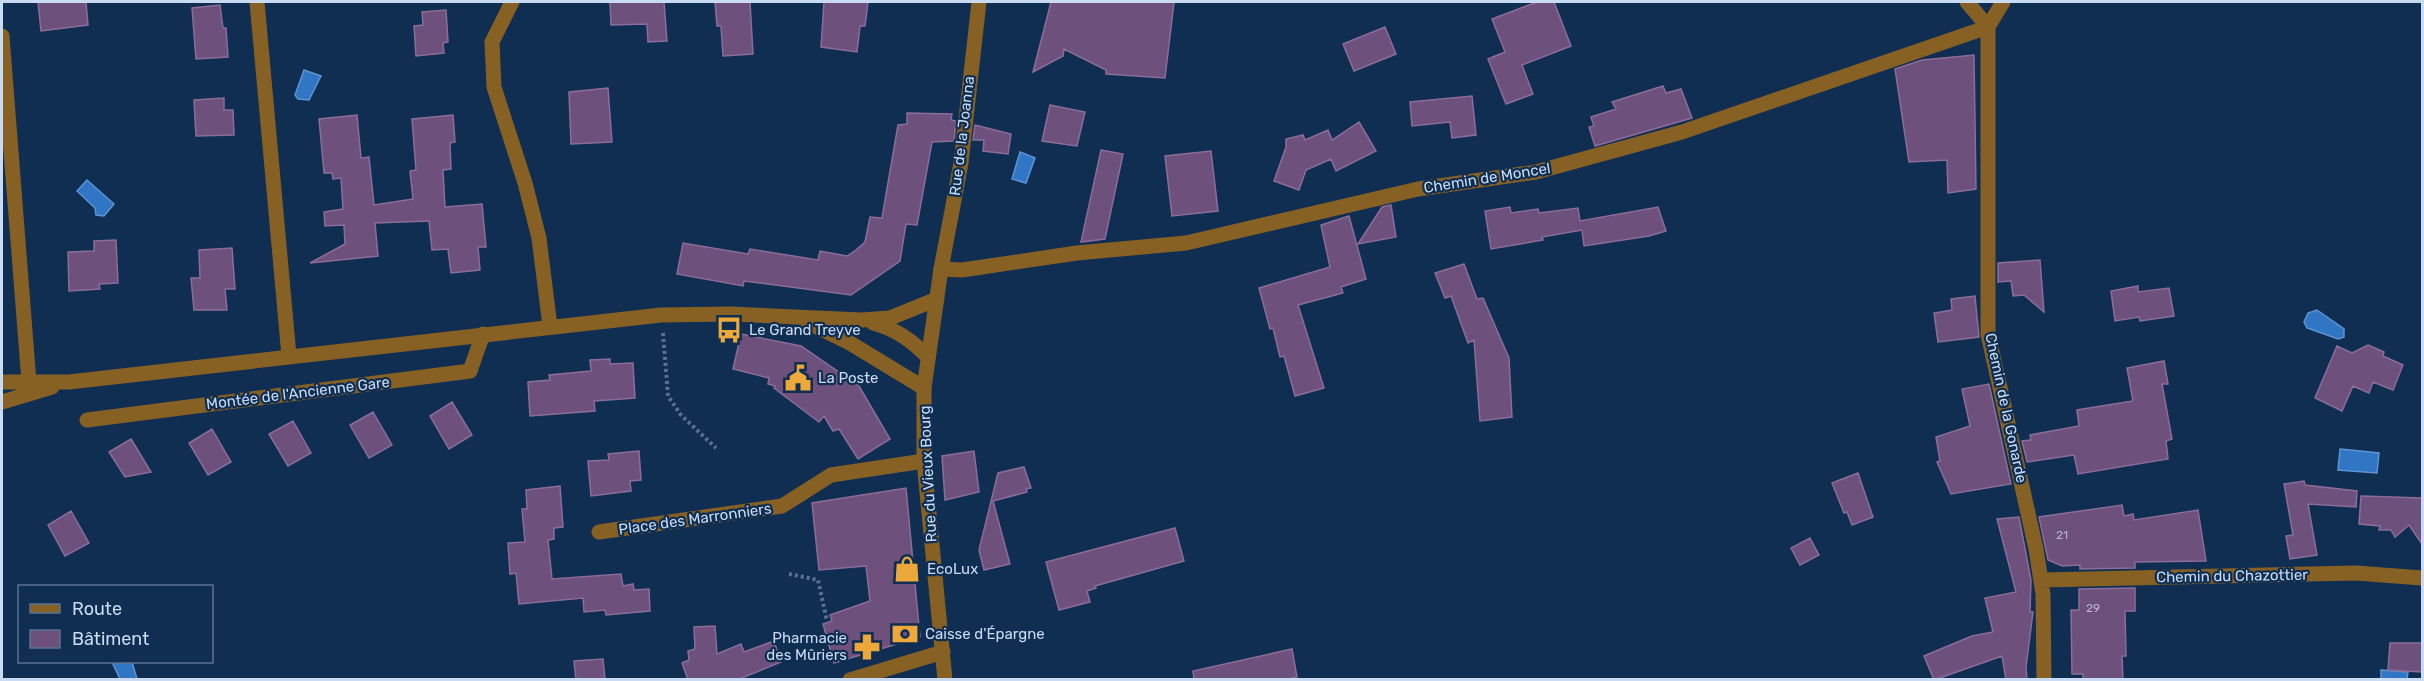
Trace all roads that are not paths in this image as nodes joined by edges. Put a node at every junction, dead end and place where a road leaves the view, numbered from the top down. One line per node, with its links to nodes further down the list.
1 (257, 2): 14 (street)
2 (513, 2): 12 (street)
3 (979, 2): 8 (street, Rue de la Joanna)
4 (1967, 2): 6 (street)
5 (2003, 2): 6 (street)
6 (1988, 27): 8 (street, Chemin de Moncel); 25 (street, Chemin de la Gonarde)
7 (2, 36): 17 (street)
8 (941, 270): 9 (street, Rue du Vieux Bourg)
9 (937, 299): 11 (street); 15 (street, Rue du Vieux Bourg)
10 (801, 319): 11 (street); 12 (street); 19 (street)
11 (862, 320): 15 (street)
12 (550, 326): 13 (street)
13 (483, 334): 14 (street); 21 (street, Montée de l'Ancienne Gare)
14 (289, 357): 18 (street)
15 (928, 357): 19 (street, Rue du Vieux Bourg)
16 (2, 382): 17 (street)
17 (29, 382): 18 (street)
18 (69, 382): 20 (street)
19 (924, 388): 22 (street, Rue du Vieux Bourg)
20 (2, 402)
21 (87, 420)
22 (924, 461): 23 (street, Place des Marronniers); 26 (street, Rue du Vieux Bourg)
23 (599, 532)
24 (2422, 578): 25 (street, Chemin du Chazottier)
25 (2041, 580): 29 (street, Chemin de la Gonarde)
26 (943, 652): 27 (street); 28 (street, Rue du Vieux Bourg)
27 (850, 680)
28 (945, 680)
29 (2044, 680)

